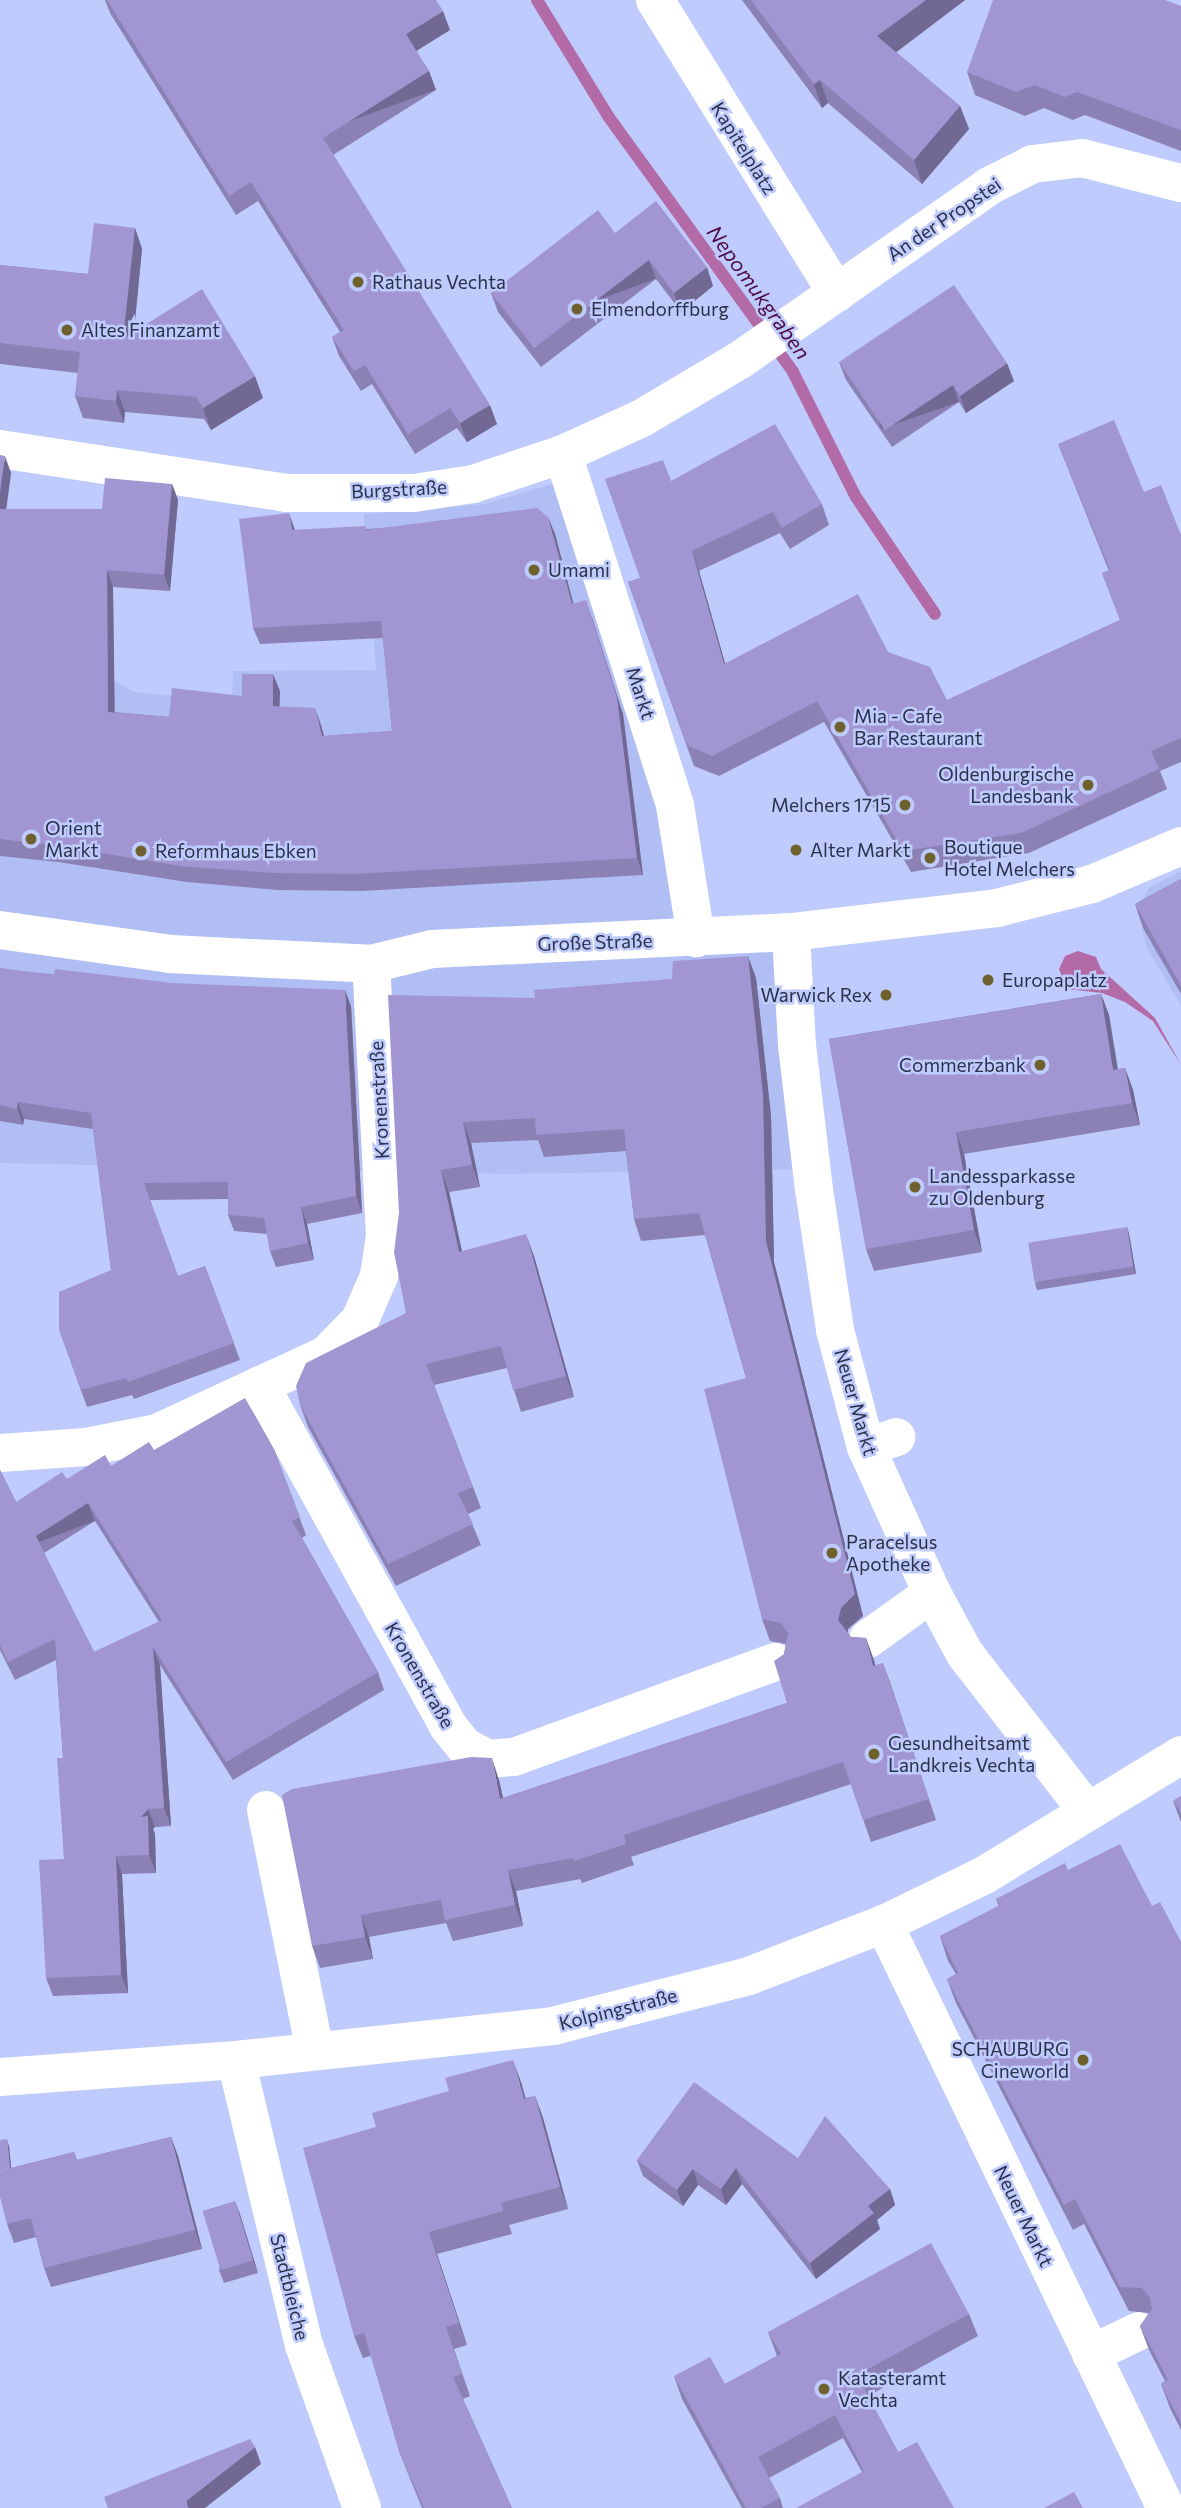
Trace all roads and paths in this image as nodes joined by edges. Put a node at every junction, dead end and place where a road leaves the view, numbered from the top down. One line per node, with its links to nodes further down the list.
1 (655, 0): 3 (street, Kapitelplatz)
2 (1181, 183): 3 (street, An der Propstei)
3 (837, 293): 5 (street, Burgstraße)
4 (0, 449): 5 (street, Burgstraße)
5 (563, 454): 9 (street, Markt)
6 (1181, 846): 8 (street, Große Straße)
7 (0, 930): 10 (street, Große Straße)
8 (791, 932): 9 (street, Große Straße); 13 (street, Neuer Markt)
9 (696, 938): 10 (street, Große Straße)
10 (371, 964): 11 (street, Kronenstraße)
11 (260, 1385): 12 (street, Kronenstraße); 15 (street, Kronenstraße)
12 (0, 1453)
13 (932, 1593): 14 (street); 18 (street, Neuer Markt)
14 (868, 1639)
15 (775, 1662)
16 (1181, 1755): 18 (street, Kolpingstraße)
17 (266, 1810): 20 (street)
18 (1088, 1812): 19 (street, Kolpingstraße)
19 (884, 1924): 20 (street, Kolpingstraße); 24 (street, Neuer Markt)
20 (316, 2052): 21 (street, Kolpingstraße)
21 (236, 2060): 22 (street, Kolpingstraße); 25 (street, Stadtbleiche)
22 (0, 2077)
23 (1139, 2331): 24 (street)
24 (1091, 2354): 26 (street, Neuer Markt)
25 (362, 2508)
26 (1166, 2508)

